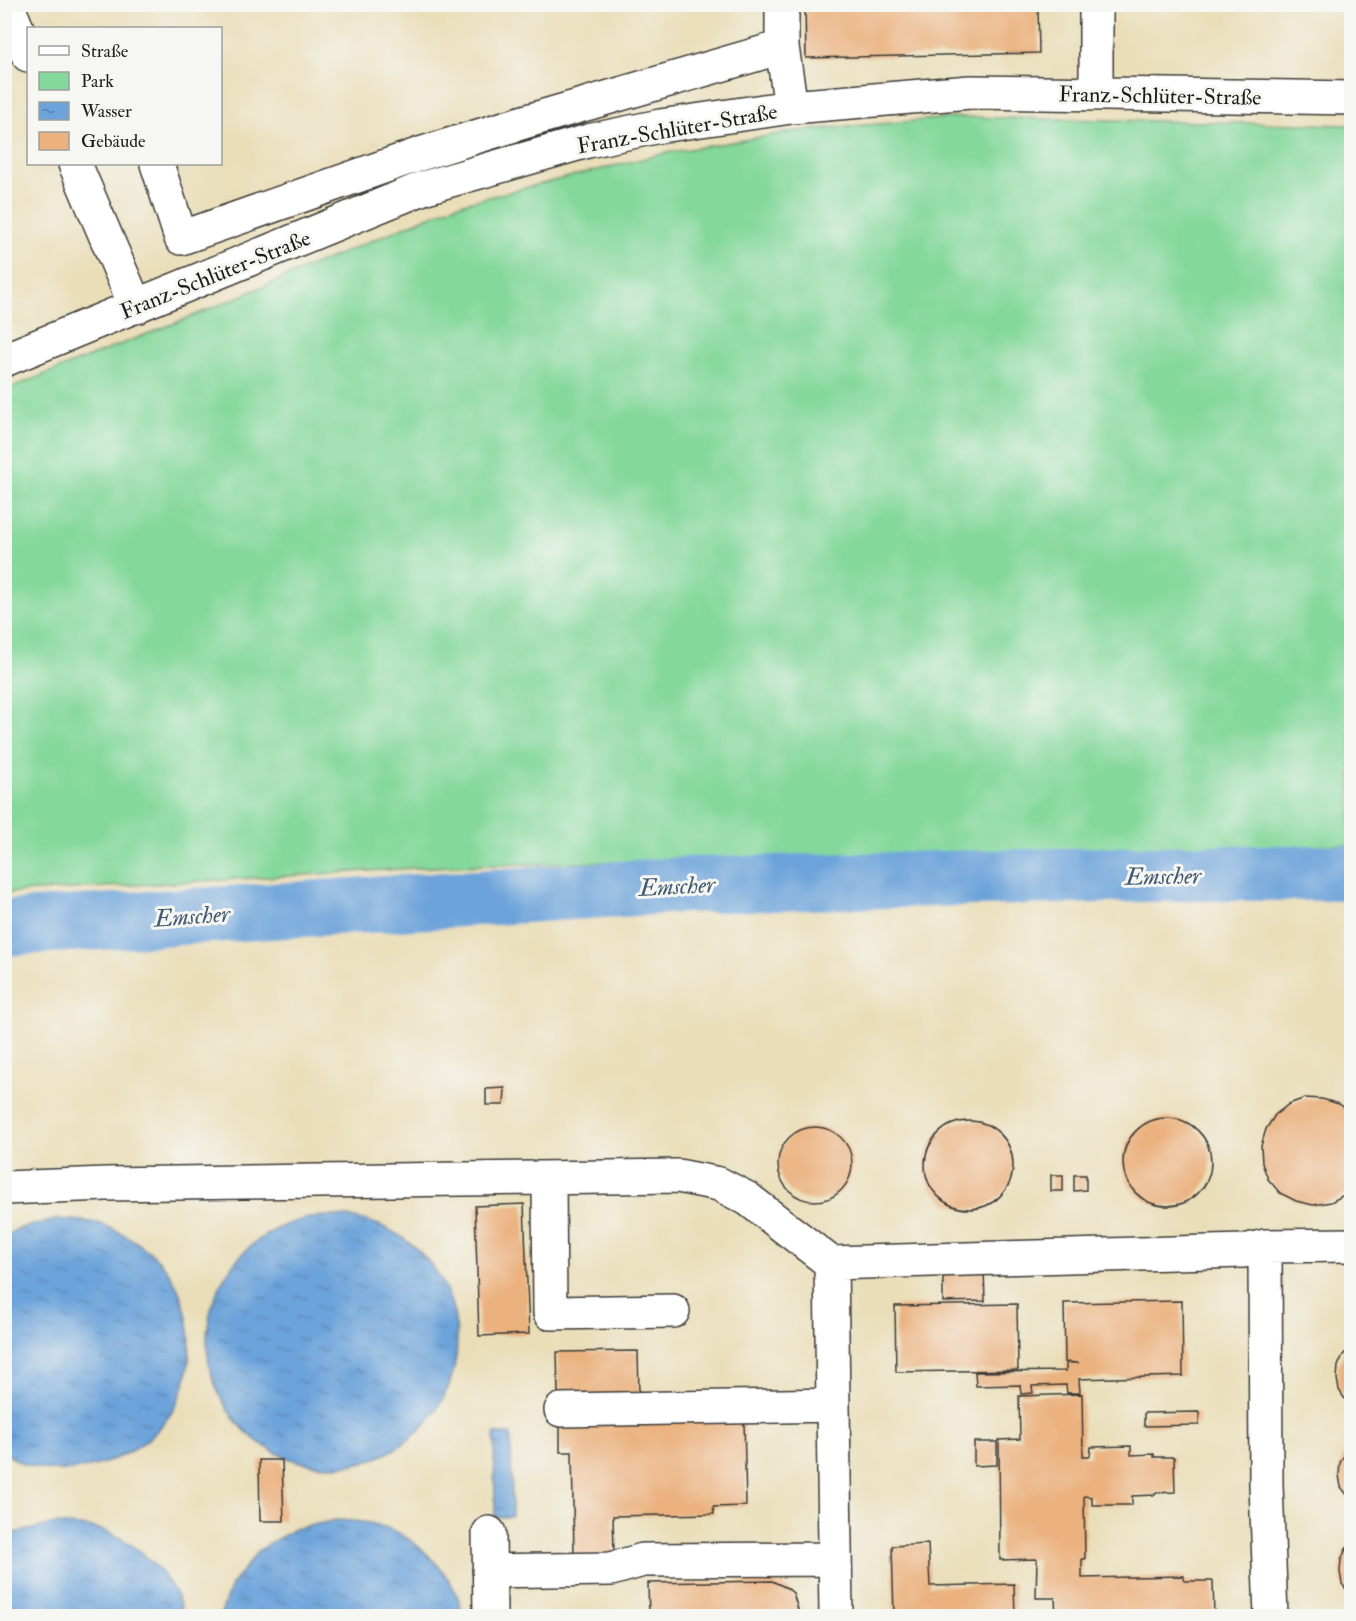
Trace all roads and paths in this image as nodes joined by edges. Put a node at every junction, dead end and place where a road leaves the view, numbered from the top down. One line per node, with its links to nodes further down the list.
1 (7, 4): 5 (street)
2 (782, 4): 4 (street)
3 (1096, 4): 6 (street)
4 (782, 47): 8 (street); 11 (street)
5 (27, 53)
6 (1096, 94): 7 (street, Franz-Schlüter-Straße); 8 (street, Franz-Schlüter-Straße)
7 (1352, 98)
8 (791, 107): 12 (street, Franz-Schlüter-Straße)
9 (75, 165): 13 (street)
10 (157, 165): 11 (street)
11 (181, 238): 12 (street)
12 (195, 283): 13 (street, Franz-Schlüter-Straße)
13 (136, 307): 14 (street, Franz-Schlüter-Straße)
14 (4, 360)
15 (549, 1178): 16 (street); 19 (street); 20 (street)
16 (4, 1188)
17 (1352, 1245): 18 (street)
18 (1265, 1246): 19 (street); 28 (street)
19 (831, 1263): 21 (street)
20 (673, 1311)
21 (833, 1405): 22 (street); 24 (street)
22 (561, 1410)
23 (489, 1533): 25 (street)
24 (835, 1559): 25 (street); 27 (street)
25 (489, 1571): 26 (street)
26 (490, 1617)
27 (836, 1617)
28 (1271, 1617)

